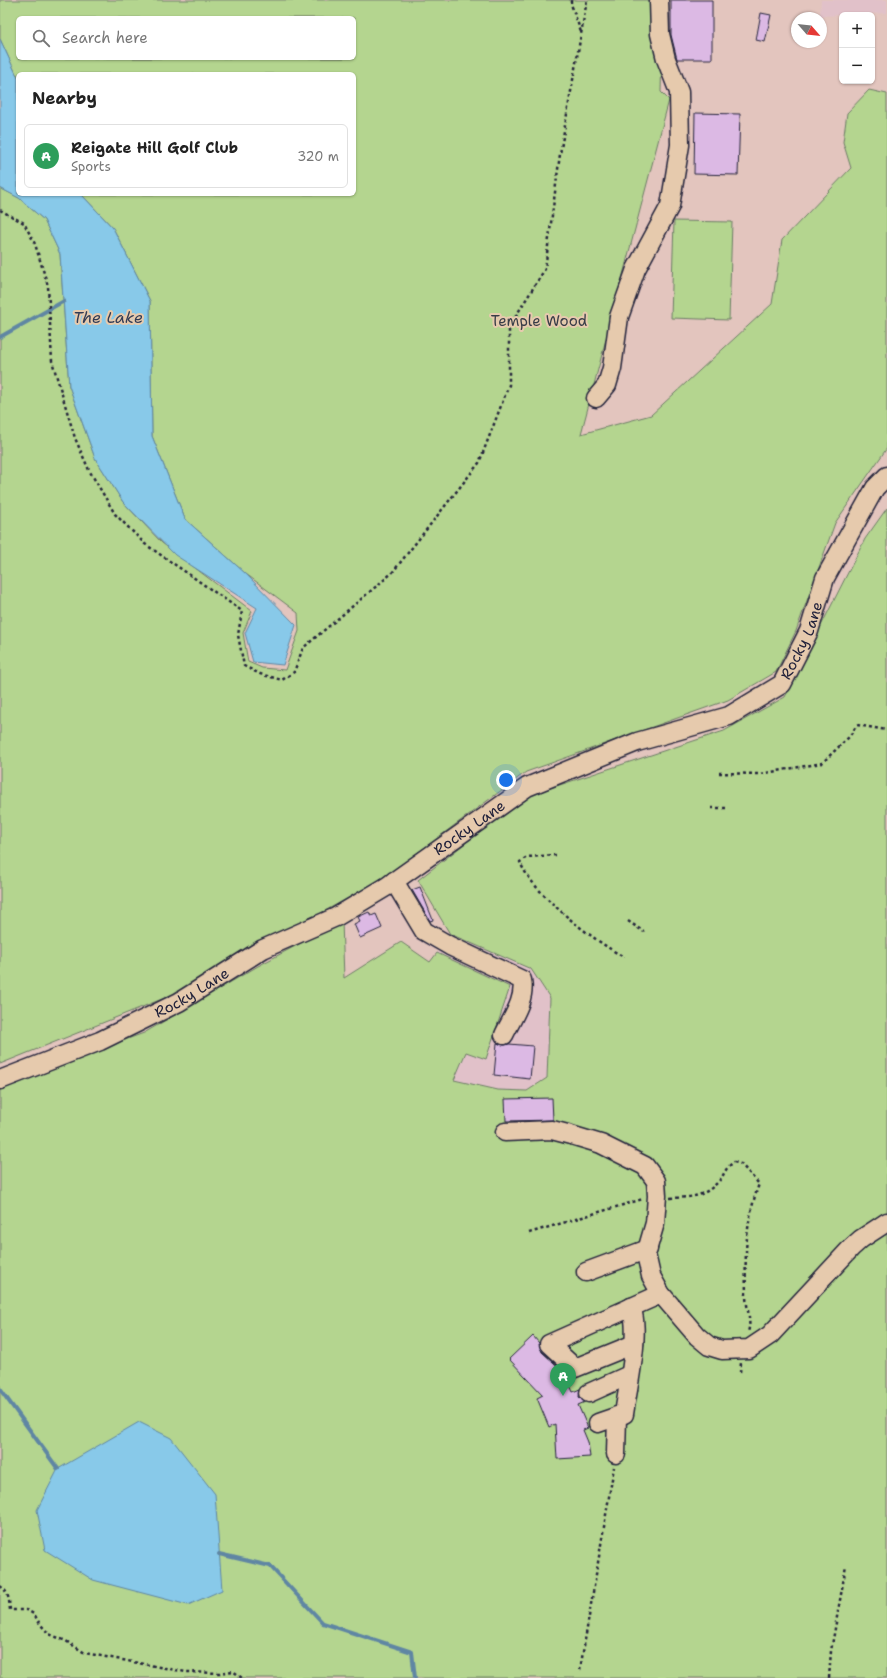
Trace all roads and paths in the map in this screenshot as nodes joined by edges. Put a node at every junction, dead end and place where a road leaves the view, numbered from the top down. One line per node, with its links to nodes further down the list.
1 (571, 0): 4 (path)
2 (587, 0): 4 (path)
3 (659, 0): 6 (street)
4 (581, 32): 5 (path)
5 (0, 210)
6 (596, 398)
7 (887, 476): 13 (street, Rocky Lane)
8 (887, 730): 9 (path)
9 (719, 773)
10 (710, 808): 11 (path)
11 (728, 808)
12 (556, 855): 16 (path)
13 (394, 881): 17 (street); 18 (street, Rocky Lane)
14 (628, 921): 15 (path)
15 (644, 932)
16 (624, 957)
17 (504, 1035)
18 (0, 1080)
19 (505, 1132): 20 (street)
20 (657, 1198): 22 (path); 23 (street); 28 (path)
21 (887, 1222): 28 (street)
22 (529, 1233)
23 (648, 1249): 24 (street); 25 (street)
24 (586, 1272)
25 (661, 1294): 26 (street); 28 (street)
26 (631, 1307): 27 (street); 27 (street)
27 (634, 1344): 30 (street)
28 (741, 1350): 29 (path)
29 (740, 1372)
30 (629, 1375): 31 (street); 32 (street)
31 (589, 1393)
32 (617, 1416): 33 (street); 34 (street)
33 (598, 1423)
34 (616, 1454): 37 (path)
35 (846, 1566): 39 (path)
36 (0, 1586): 38 (path)
37 (580, 1670)
38 (242, 1678)
39 (829, 1678)

